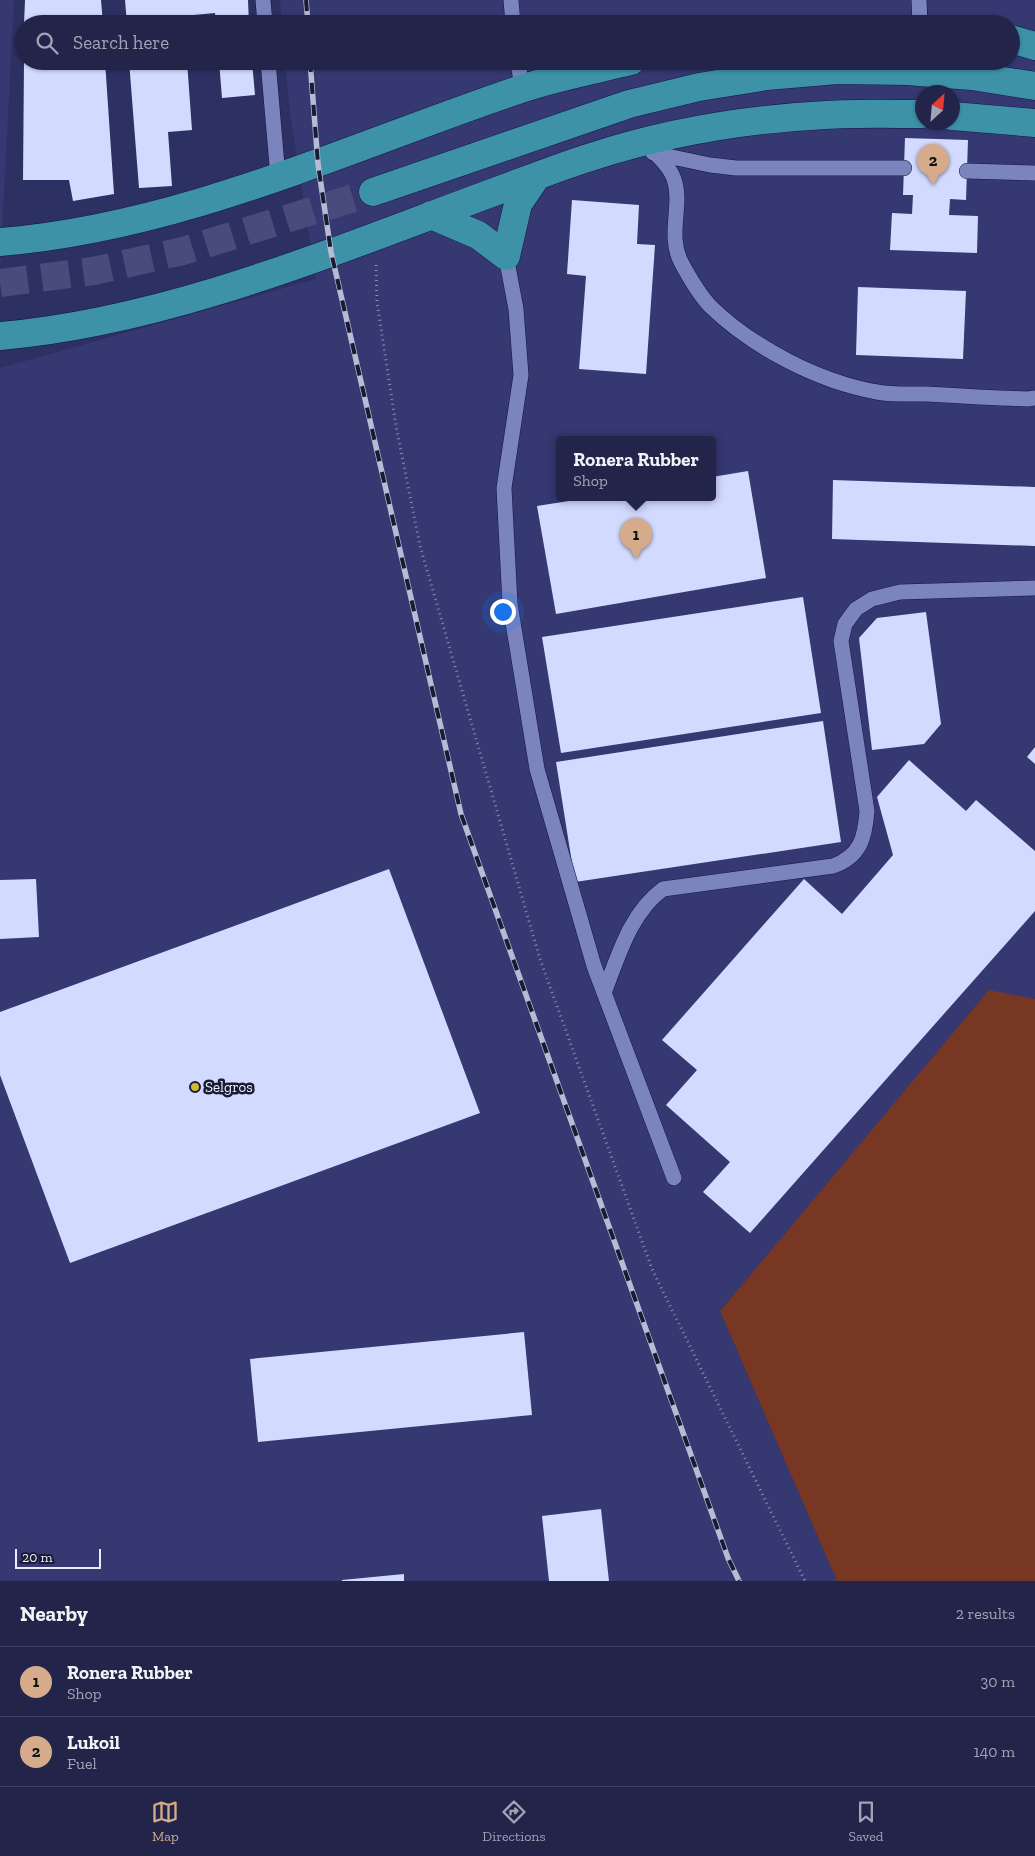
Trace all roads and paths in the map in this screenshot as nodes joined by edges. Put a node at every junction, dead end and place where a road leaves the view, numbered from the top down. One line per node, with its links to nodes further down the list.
1 (263, 0): 4 (lane)
2 (511, 0): 5 (lane)
3 (919, 0): 6 (lane)
4 (264, 15)
5 (512, 15)
6 (920, 15)
7 (1020, 42): 8 (highway)
8 (1035, 46)
9 (269, 70): 23 (lane)
10 (519, 70): 13 (lane)
11 (596, 70): 13 (highway)
12 (1035, 86): 24 (highway)
13 (522, 89): 23 (highway)
14 (915, 114): 17 (highway)
15 (960, 117): 16 (highway)
16 (1035, 123)
17 (628, 146): 18 (lane); 22 (highway)
18 (657, 154): 19 (lane); 30 (lane)
19 (904, 168)
20 (967, 171): 21 (lane)
21 (1035, 173)
22 (537, 176): 25 (highway); 28 (highway)
23 (278, 177): 27 (highway)
24 (372, 192)
25 (431, 215): 26 (highway); 28 (highway)
26 (376, 235): 29 (highway); 34 (path)
27 (0, 242)
28 (506, 256): 32 (lane)
29 (0, 336)
30 (1035, 398)
31 (1035, 588): 32 (lane)
32 (604, 993): 33 (lane)
33 (674, 1178)
34 (805, 1581)

